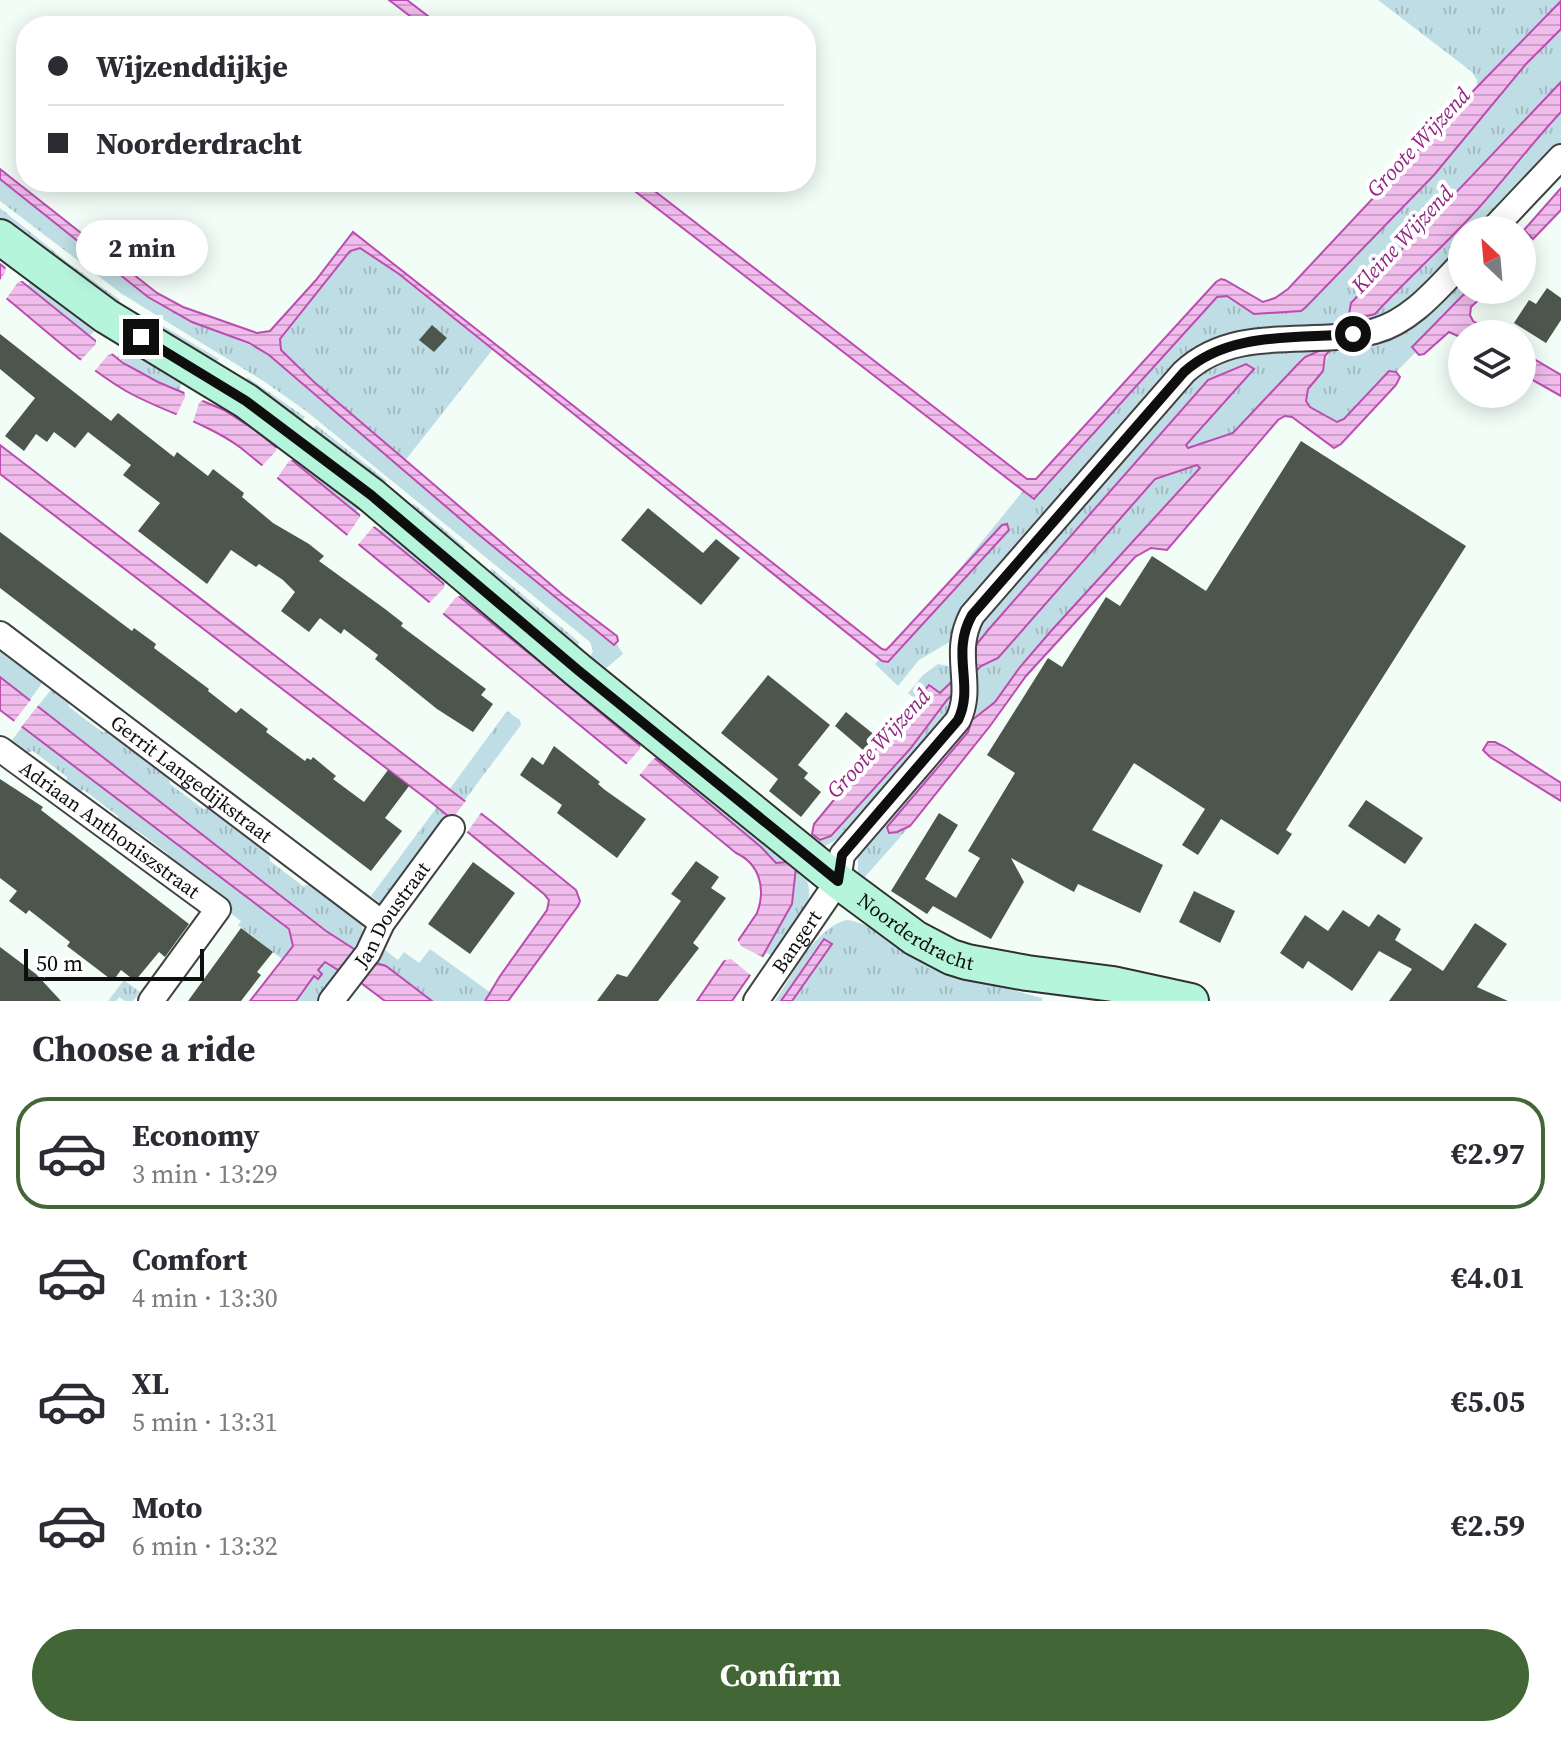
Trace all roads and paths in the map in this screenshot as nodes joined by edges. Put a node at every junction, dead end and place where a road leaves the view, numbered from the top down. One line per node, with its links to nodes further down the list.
1 (1561, 157): 2 (street)
2 (1505, 216)
3 (0, 237): 8 (street, Noorderdracht)
4 (1448, 278): 8 (street, Bangert)
5 (0, 634): 9 (street, Gerrit Langedijkstraat)
6 (0, 749): 10 (street, Adriaan Anthoniszstraat)
7 (452, 828): 9 (street, Jan Doustraat)
8 (838, 881): 12 (street, Bangert); 13 (street, Noorderdracht)
9 (382, 923): 11 (street, Jan Doustraat)
10 (151, 1001)
11 (331, 1001)
12 (756, 1001)
13 (1191, 1001)

